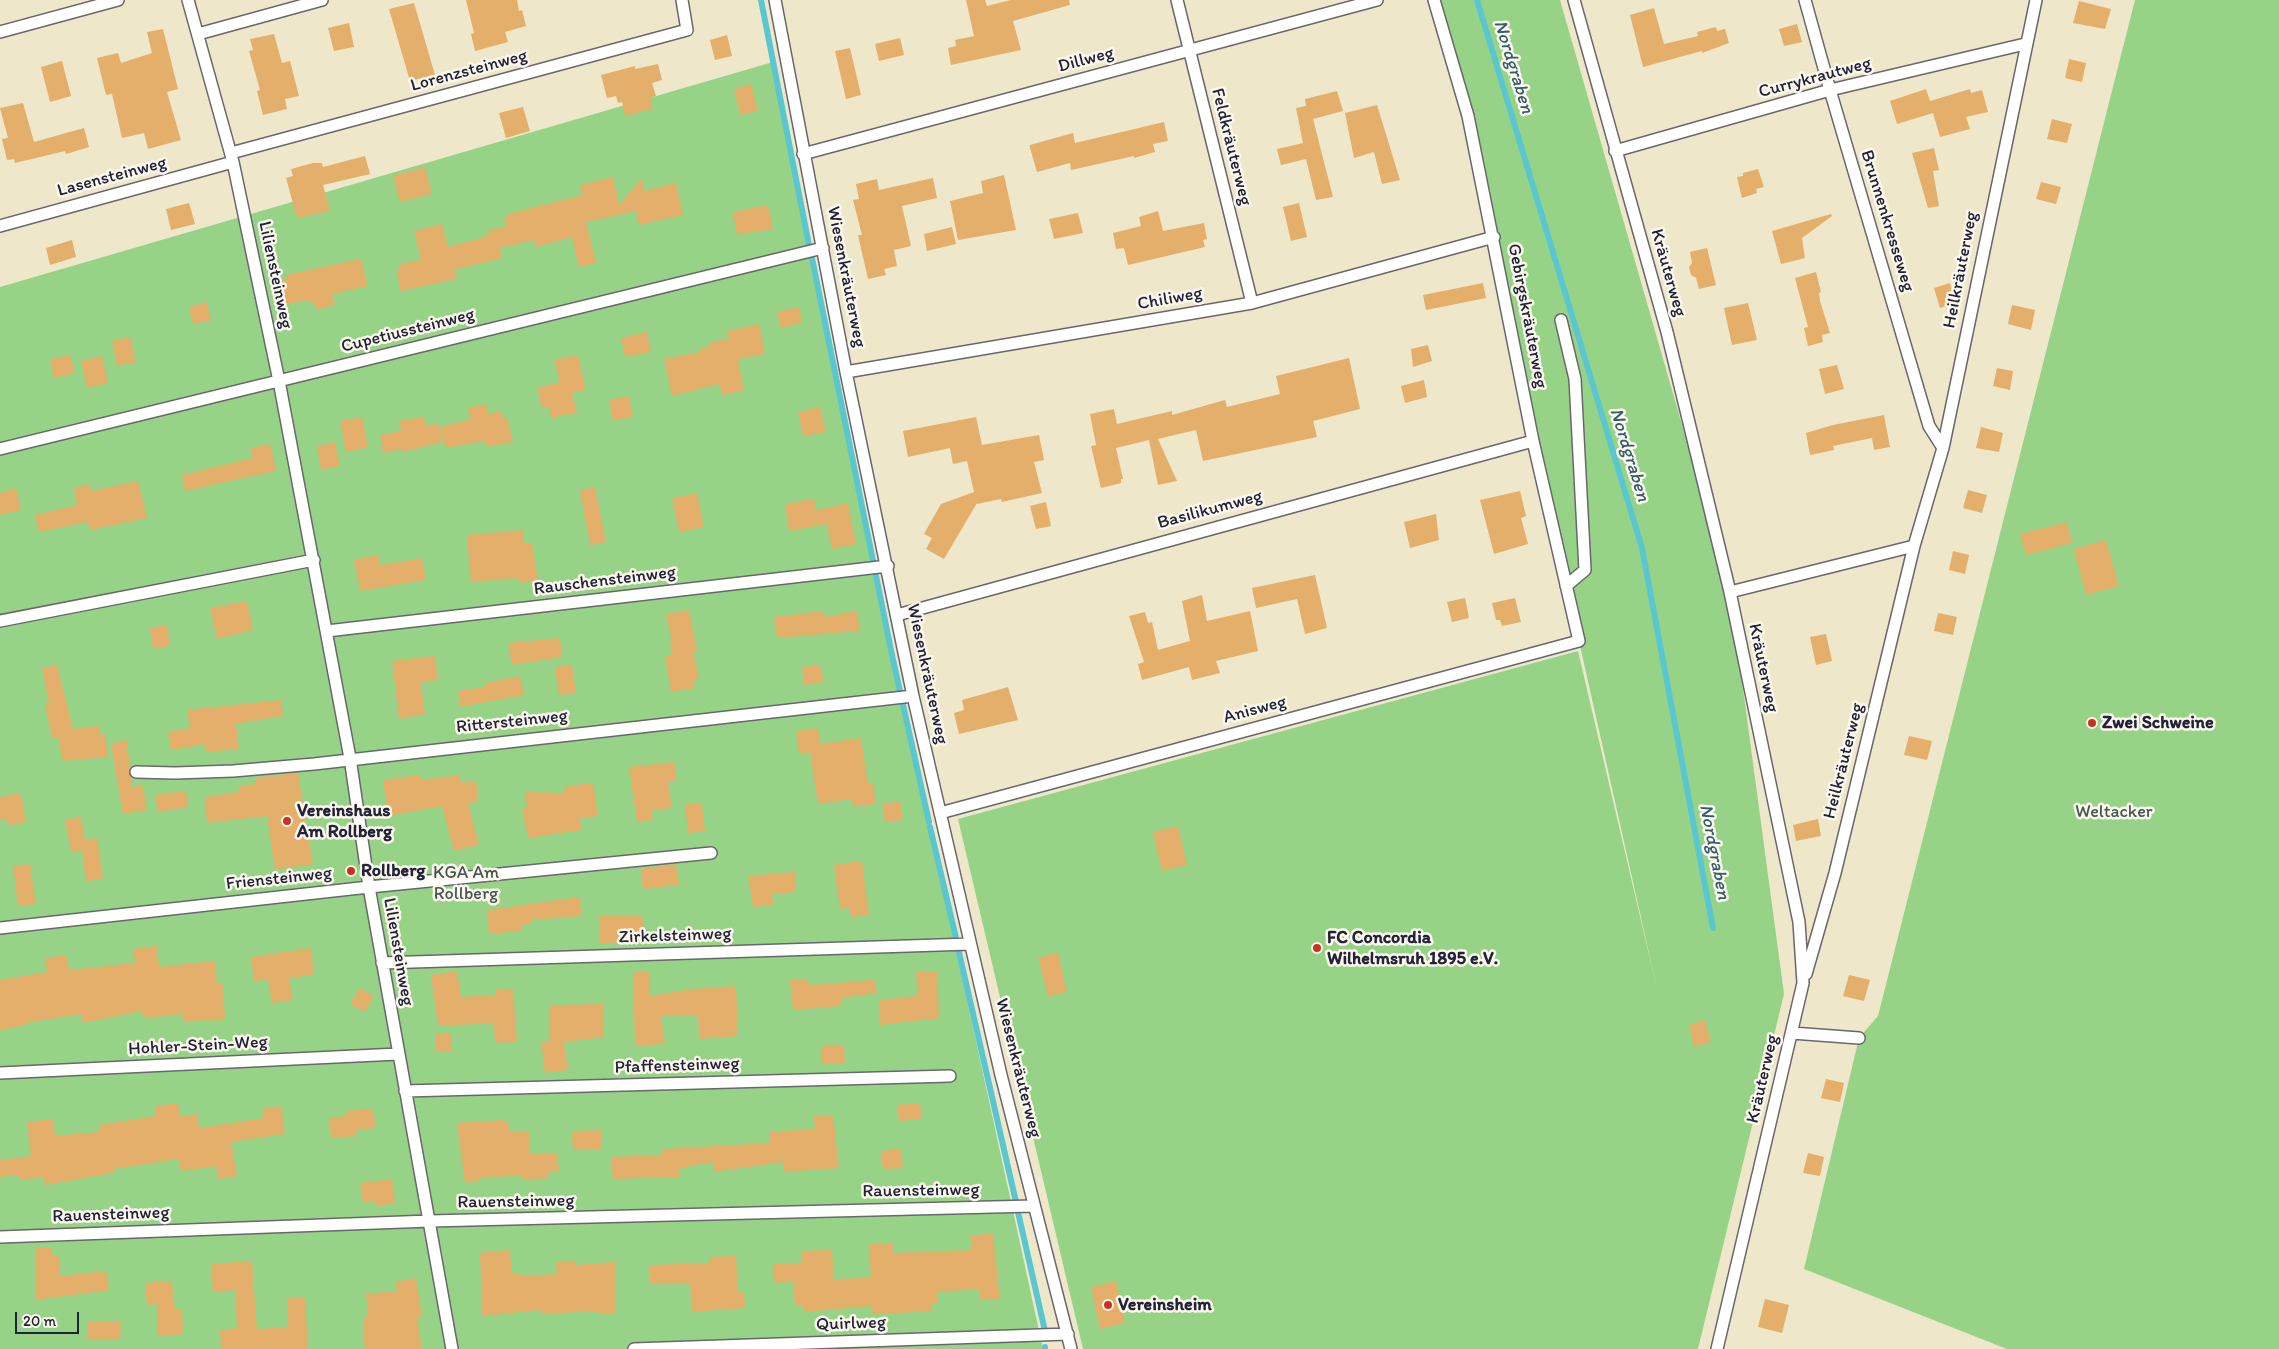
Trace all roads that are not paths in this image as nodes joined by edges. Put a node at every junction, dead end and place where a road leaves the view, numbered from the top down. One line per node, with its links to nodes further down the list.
1 (118, 0): 12 (lane)
2 (188, 0): 13 (lane, Liliensteinweg)
3 (322, 0): 13 (lane)
4 (682, 0): 19 (lane, Lorenzsteinweg)
5 (776, 0): 18 (lane, Wiesenkräuterweg)
6 (1176, 0): 15 (lane, Feldkräuterweg)
7 (1377, 0): 15 (lane, Dillweg)
8 (1434, 0): 21 (lane, Gebirgskräuterweg)
9 (1574, 0): 17 (lane, Kräuterweg)
10 (1805, 0): 16 (lane, Brunnenkresseweg)
11 (2036, 0): 14 (lane, Heilkräuterweg)
12 (0, 32)
13 (198, 34): 19 (lane, Liliensteinweg)
14 (2025, 44): 16 (lane, Currykrautweg); 28 (lane, Heilkräuterweg)
15 (1189, 50): 18 (lane, Dillweg); 23 (lane, Feldkräuterweg)
16 (1830, 90): 17 (lane, Currykrautweg); 28 (lane, Brunnenkresseweg)
17 (1615, 151): 34 (lane, Kräuterweg)
18 (803, 154): 22 (lane, Wiesenkräuterweg)
19 (232, 158): 20 (lane, Lasensteinweg); 26 (lane, Liliensteinweg)
20 (0, 226)
21 (1494, 237): 23 (lane, Chiliweg); 27 (lane, Gebirgskräuterweg)
22 (824, 248): 25 (lane, Wiesenkräuterweg); 26 (lane, Cupetiussteinweg)
23 (1252, 303): 25 (lane, Chiliweg)
24 (1561, 320): 33 (lane)
25 (846, 372): 32 (lane, Wiesenkräuterweg)
26 (279, 381): 29 (lane, Cupetiussteinweg); 31 (lane, Liliensteinweg)
27 (1533, 441): 33 (lane, Gebirgskräuterweg); 35 (lane, Basilikumweg)
28 (1943, 448): 30 (lane, Heilkräuterweg)
29 (0, 449)
30 (1914, 546): 34 (lane); 48 (lane, Heilkräuterweg)
31 (314, 560): 36 (lane); 37 (lane, Liliensteinweg)
32 (879, 567): 35 (lane, Wiesenkräuterweg); 37 (lane, Rauschensteinweg)
33 (1566, 586): 38 (lane, Gebirgskräuterweg)
34 (1730, 592): 48 (lane, Kräuterweg)
35 (897, 615): 39 (lane, Wiesenkräuterweg)
36 (0, 621)
37 (327, 631): 40 (lane, Liliensteinweg)
38 (1579, 641): 42 (lane, Anisweg)
39 (913, 696): 40 (lane, Rittersteinweg); 42 (lane, Wiesenkräuterweg)
40 (350, 758): 41 (lane, Rittersteinweg); 44 (lane, Liliensteinweg)
41 (136, 772)
42 (940, 813): 46 (lane, Wiesenkräuterweg)
43 (711, 853): 44 (lane, Friensteinweg)
44 (369, 887): 45 (lane, Friensteinweg); 47 (lane, Liliensteinweg)
45 (0, 928)
46 (970, 944): 47 (lane, Zirkelsteinweg); 55 (lane, Wiesenkräuterweg)
47 (382, 962): 51 (lane, Liliensteinweg)
48 (1803, 983): 49 (lane, Kräuterweg)
49 (1792, 1033): 50 (lane); 62 (lane, Kräuterweg)
50 (1859, 1038)
51 (398, 1054): 52 (lane, Hohler-Stein-Weg); 54 (lane, Liliensteinweg)
52 (0, 1073)
53 (950, 1076): 54 (lane, Pfaffensteinweg)
54 (405, 1091): 56 (lane, Liliensteinweg)
55 (1033, 1206): 56 (lane, Rauensteinweg); 58 (lane, Wiesenkräuterweg)
56 (430, 1221): 57 (lane, Rauensteinweg); 59 (lane, Liliensteinweg)
57 (0, 1237)
58 (1068, 1334): 60 (lane, Quirlweg); 61 (lane, Wiesenkräuterweg)
59 (452, 1349)
60 (634, 1349)
61 (1072, 1349)
62 (1717, 1349)

